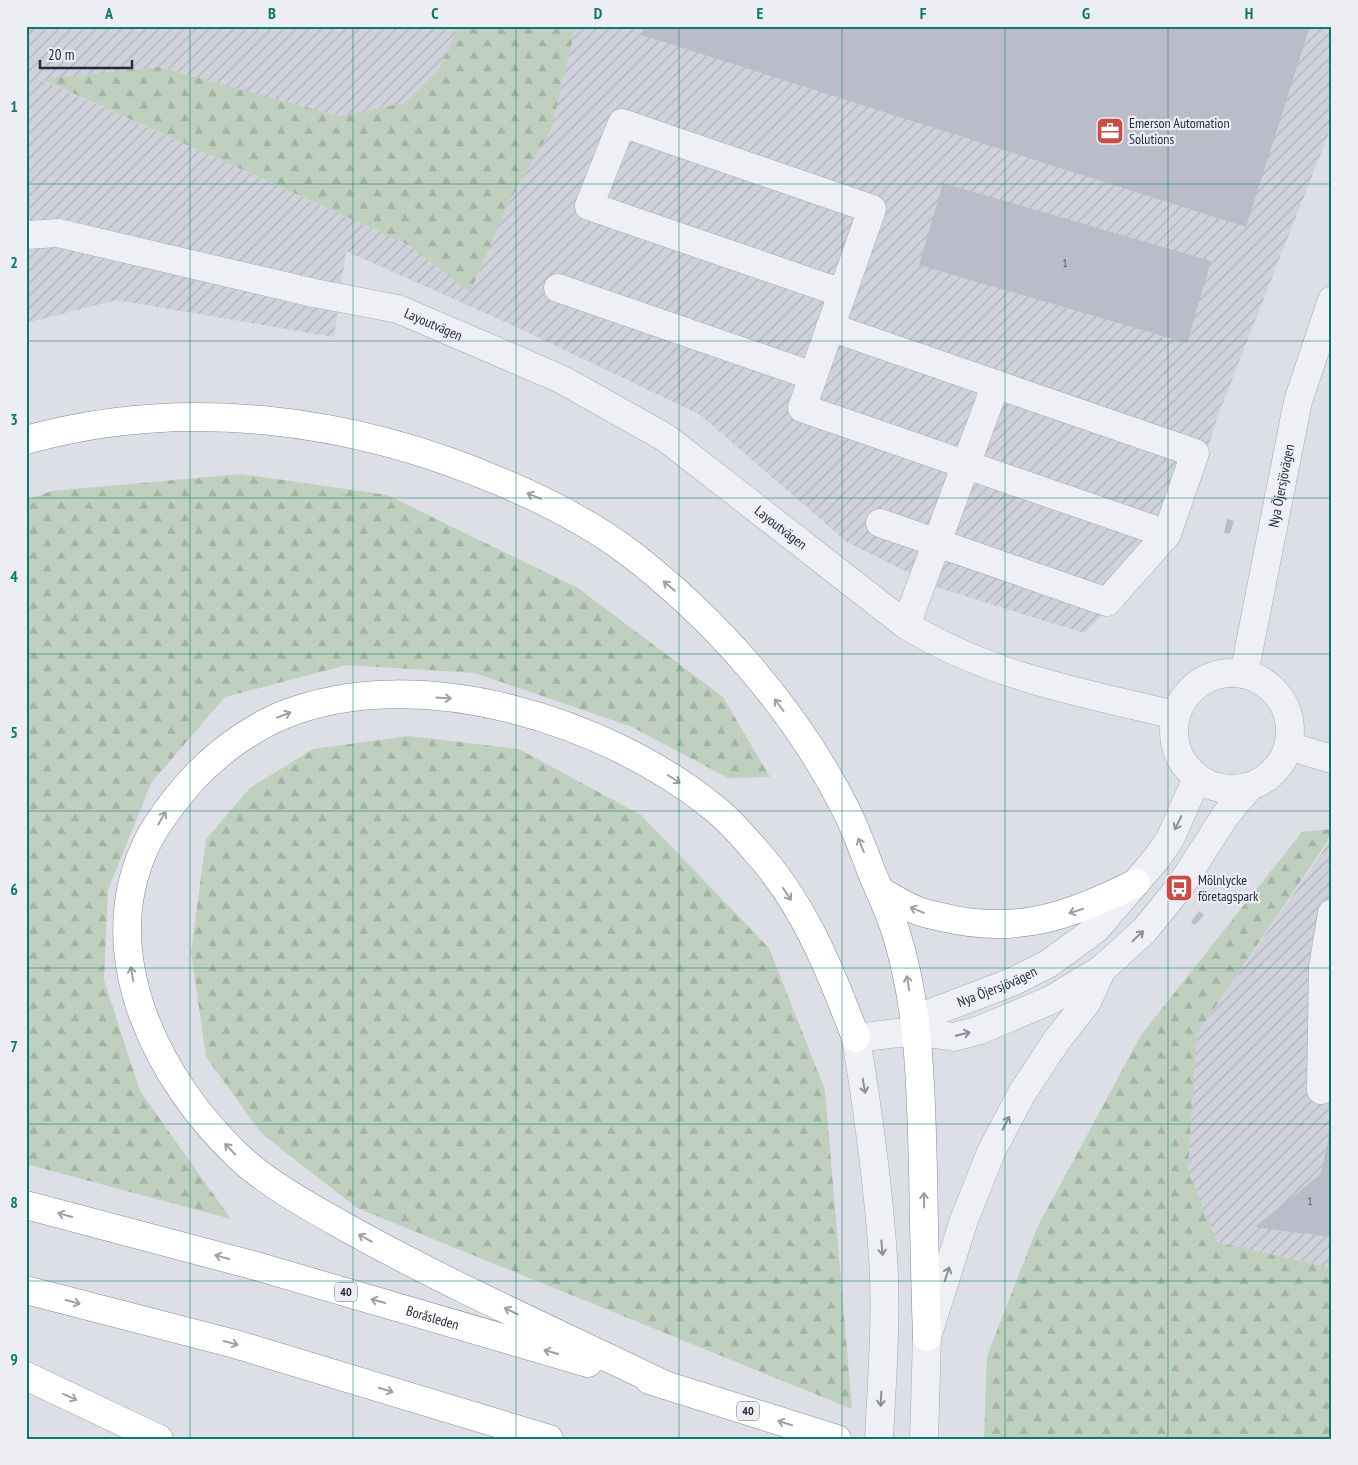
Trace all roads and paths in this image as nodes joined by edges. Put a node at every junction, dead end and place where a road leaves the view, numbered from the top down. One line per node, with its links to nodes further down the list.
1 (26, 235): 13 (street, Layoutvägen)
2 (558, 288): 6 (street)
3 (842, 293): 3 (street); 5 (street)
4 (1332, 300): 14 (street, Nya Öjersjövägen)
5 (830, 326): 6 (street); 7 (street)
6 (813, 376): 9 (street)
7 (996, 384): 9 (street); 11 (street)
8 (26, 440): 21 (highway, one-way to 8)
9 (966, 464): 11 (street); 12 (street)
10 (880, 523): 12 (street)
11 (1167, 534): 12 (street)
12 (936, 543): 13 (street)
13 (906, 625): 15 (street, Layoutvägen)
14 (1244, 674): 15 (street); 16 (street)
15 (1175, 715): 18 (street)
16 (1288, 746): 17 (street); 19 (street)
17 (1332, 759)
18 (1197, 778): 19 (street); 20 (street, Nya Öjersjövägen, one-way to 20)
19 (1249, 787): 23 (street, one-way to 19)
20 (1136, 883): 21 (highway, one-way to 21); 24 (street, Nya Öjersjövägen)
21 (879, 890): 24 (highway, one-way to 21)
22 (1332, 913): 26 (street)
23 (1102, 969): 24 (street, one-way to 23); 29 (street, one-way to 23)
24 (915, 1031): 25 (street); 29 (highway, one-way to 24)
25 (856, 1038): 31 (highway, one-way to 25); 35 (street, one-way to 35)
26 (1321, 1090)
27 (26, 1205): 31 (highway, Boråsleden / 40, one-way to 27)
28 (26, 1290): 33 (highway, one-way to 33)
29 (926, 1337): 36 (street)
30 (26, 1376): 32 (highway, one-way to 32)
31 (665, 1385): 34 (highway, Boråsleden / 40, one-way to 31)
32 (159, 1439)
33 (548, 1439)
34 (837, 1439)
35 (880, 1439)
36 (924, 1439)

